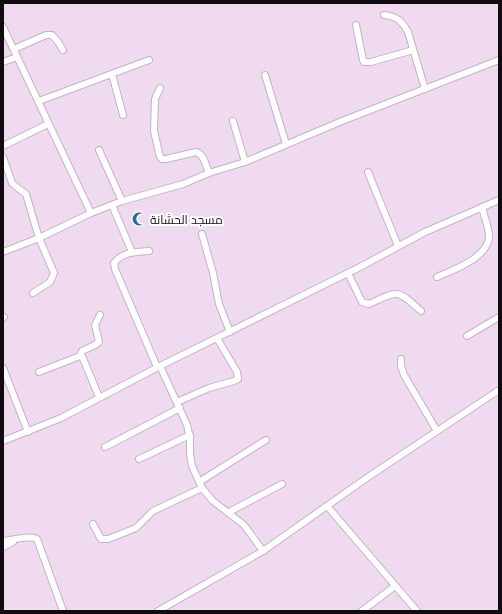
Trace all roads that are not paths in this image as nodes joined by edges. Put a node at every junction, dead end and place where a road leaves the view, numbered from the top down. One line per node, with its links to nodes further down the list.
1 (384, 15): 6 (street)
2 (356, 25): 6 (street)
3 (3, 27): 4 (street)
4 (14, 49): 5 (street); 7 (street)
5 (63, 50)
6 (413, 50): 14 (street)
7 (17, 56): 10 (street); 15 (street)
8 (149, 60): 11 (street)
9 (499, 60): 14 (street)
10 (3, 62)
11 (112, 74): 15 (street); 16 (street)
12 (265, 76): 19 (street)
13 (160, 88): 25 (street)
14 (425, 89): 19 (street)
15 (39, 101): 18 (street)
16 (122, 115)
17 (233, 121): 23 (street)
18 (48, 124): 20 (street); 30 (street)
19 (286, 144): 23 (street)
20 (3, 146)
21 (99, 150): 27 (street)
22 (3, 157): 32 (street)
23 (245, 162): 25 (street)
24 (368, 172): 33 (street)
25 (209, 173): 27 (street)
26 (499, 200): 29 (street)
27 (122, 201): 28 (street)
28 (112, 205): 30 (street); 36 (street)
29 (482, 207): 33 (street); 38 (street)
30 (91, 213): 32 (street)
31 (202, 234): 43 (street)
32 (39, 238): 35 (street); 39 (street)
33 (398, 246): 37 (street)
34 (149, 251): 36 (street)
35 (3, 252)
36 (132, 252): 48 (street)
37 (348, 273): 40 (street); 43 (street)
38 (437, 277)
39 (33, 293)
40 (421, 311)
41 (100, 315): 46 (street)
42 (499, 317): 44 (street)
43 (230, 332): 45 (street)
44 (468, 336)
45 (217, 338): 48 (street); 53 (street)
46 (80, 356): 50 (street); 52 (street)
47 (401, 359): 55 (street)
48 (159, 367): 52 (street); 53 (street)
49 (3, 368): 56 (street)
50 (39, 372)
51 (499, 390): 55 (street)
52 (99, 397): 56 (street)
53 (177, 402): 54 (street)
54 (180, 408): 57 (street); 60 (street)
55 (437, 431): 64 (street)
56 (28, 432): 59 (street)
57 (190, 435): 61 (street); 63 (street)
58 (266, 440): 63 (street)
59 (3, 441)
60 (105, 447)
61 (139, 459)
62 (282, 484): 65 (street)
63 (201, 485): 65 (street); 66 (street)
64 (327, 506): 70 (street); 71 (street)
65 (229, 512): 70 (street)
66 (93, 524)
67 (16, 540): 68 (street); 69 (street); 72 (street)
68 (3, 541)
69 (3, 547)
70 (263, 551): 73 (street)
71 (395, 586): 74 (street); 75 (street)
72 (63, 611)
73 (158, 611)
74 (362, 611)
75 (417, 611)

